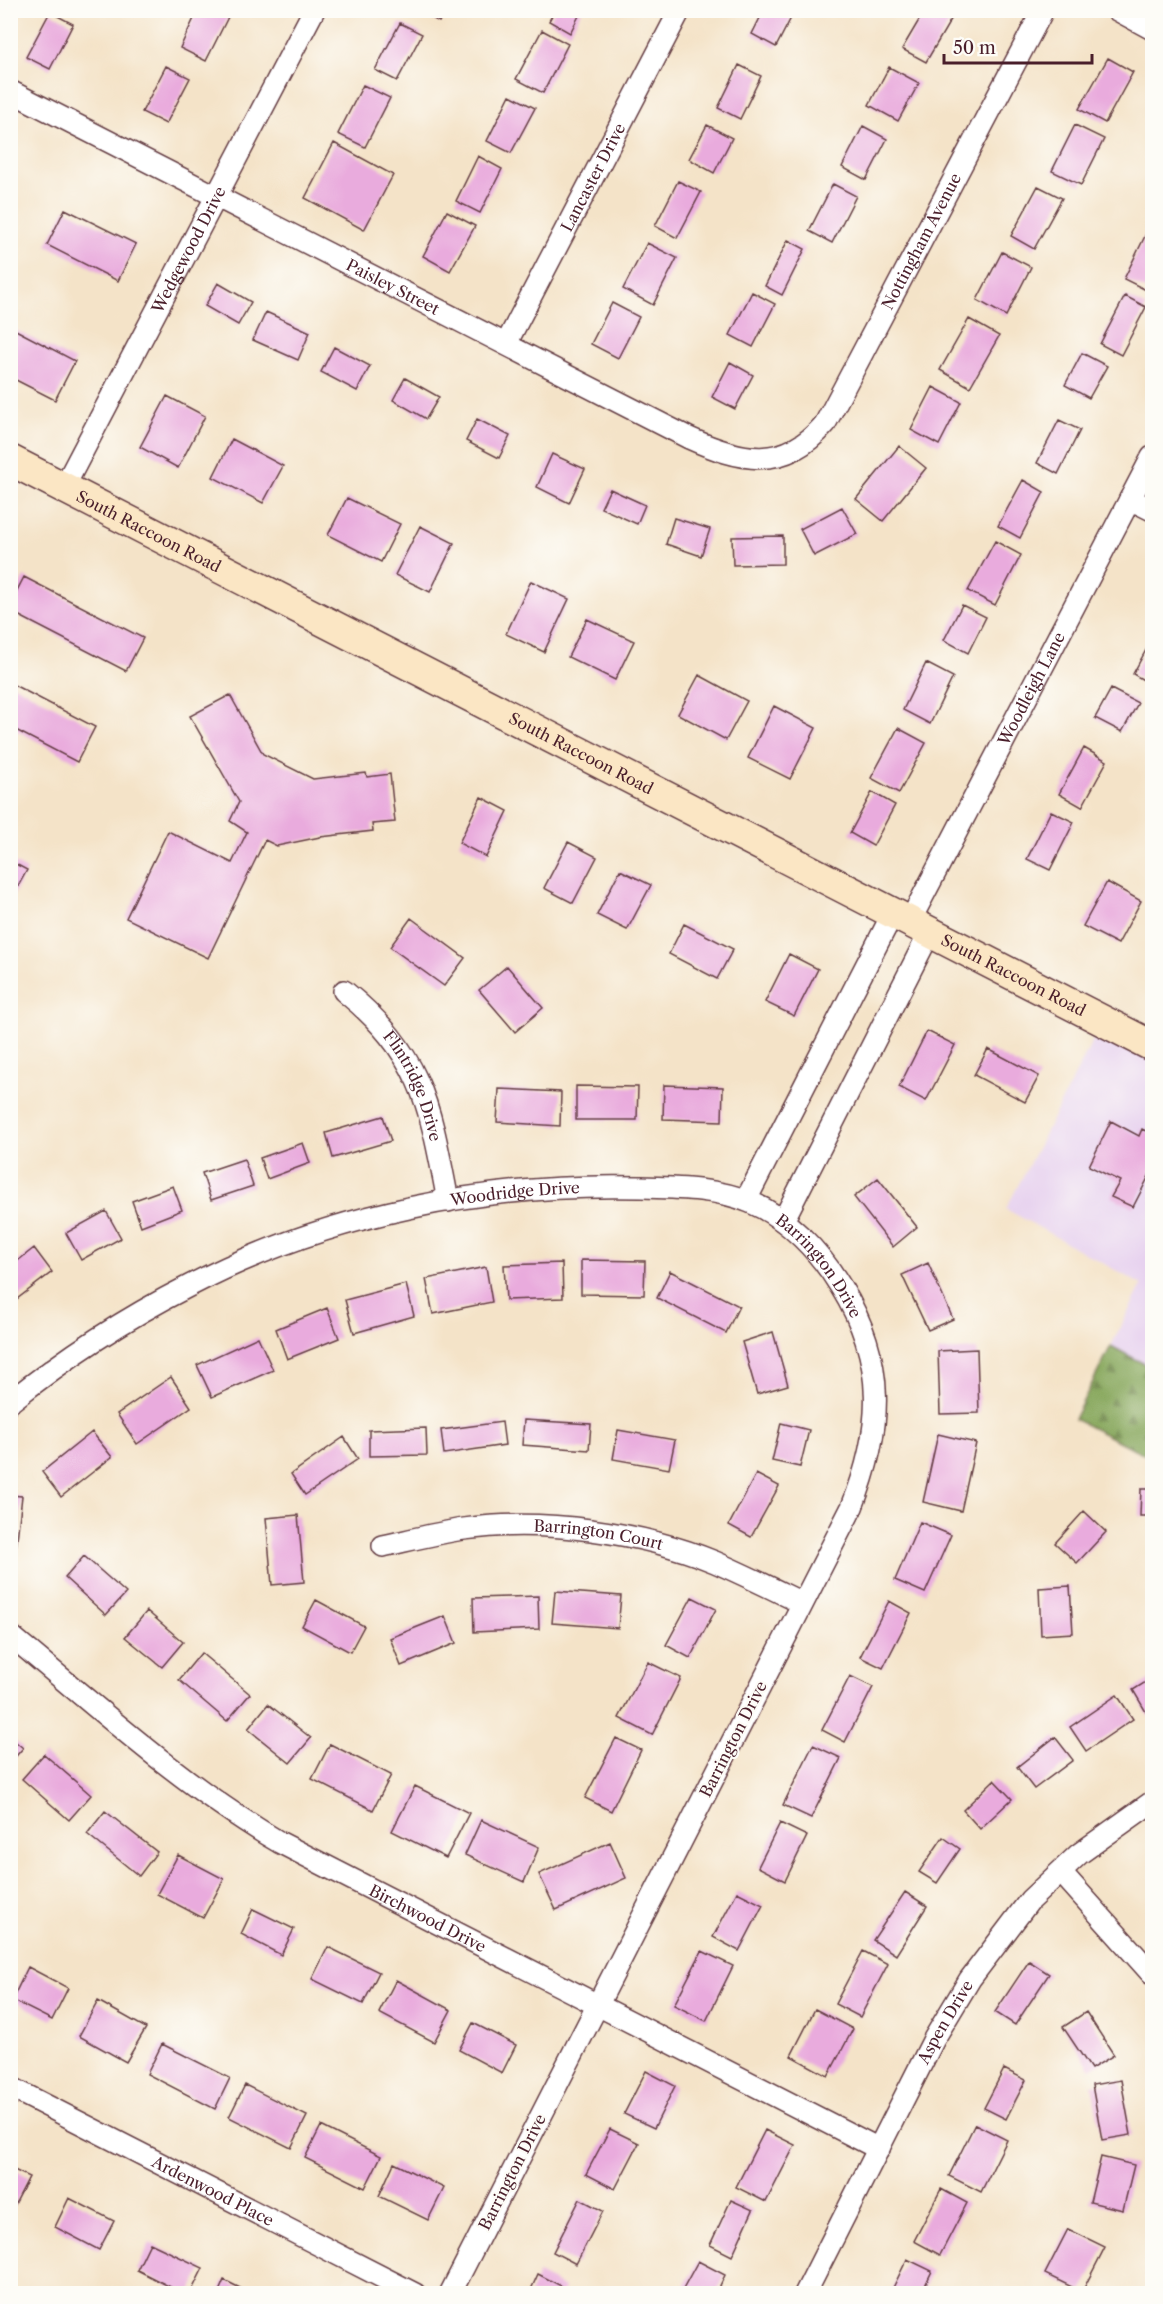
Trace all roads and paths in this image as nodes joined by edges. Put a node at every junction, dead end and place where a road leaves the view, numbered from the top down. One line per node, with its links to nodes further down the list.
1 (314, 10): 7 (street, Wedgewood Drive)
2 (680, 10): 8 (street, Lancaster Drive)
3 (1042, 10): 9 (street, Nottingham Avenue)
4 (1117, 10): 5 (street)
5 (1152, 29)
6 (10, 91): 7 (street, Paisley Street)
7 (218, 196): 8 (street, Paisley Street); 12 (street, Wedgewood Drive)
8 (506, 344): 9 (street, Paisley Street)
9 (783, 454)
10 (1152, 457): 13 (street, Woodleigh Lane)
11 (10, 460): 12 (street, South Raccoon Road)
12 (64, 487): 15 (street, South Raccoon Road)
13 (1130, 499): 14 (street); 15 (street, Woodleigh Lane)
14 (1152, 510)
15 (911, 922): 17 (street, South Raccoon Road); 18 (street); 20 (street)
16 (344, 991): 19 (street, Flintridge Drive)
17 (1152, 1046)
18 (746, 1200): 19 (street, Woodridge Drive); 20 (street, Barrington Drive)
19 (448, 1201): 21 (street, Woodridge Drive)
20 (783, 1221): 23 (street, Barrington Drive)
21 (10, 1402)
22 (384, 1546): 23 (street, Barrington Court)
23 (802, 1603): 28 (street, Barrington Drive)
24 (10, 1635): 28 (street, Birchwood Drive)
25 (1152, 1802): 26 (street, Aspen Drive)
26 (1061, 1872): 27 (street); 30 (street, Aspen Drive)
27 (1152, 1974)
28 (597, 2005): 30 (street, Birchwood Drive); 32 (street, Barrington Drive)
29 (10, 2087): 31 (street, Ardenwood Place)
30 (879, 2149): 33 (street, Aspen Drive)
31 (415, 2294)
32 (450, 2294)
33 (805, 2294)

